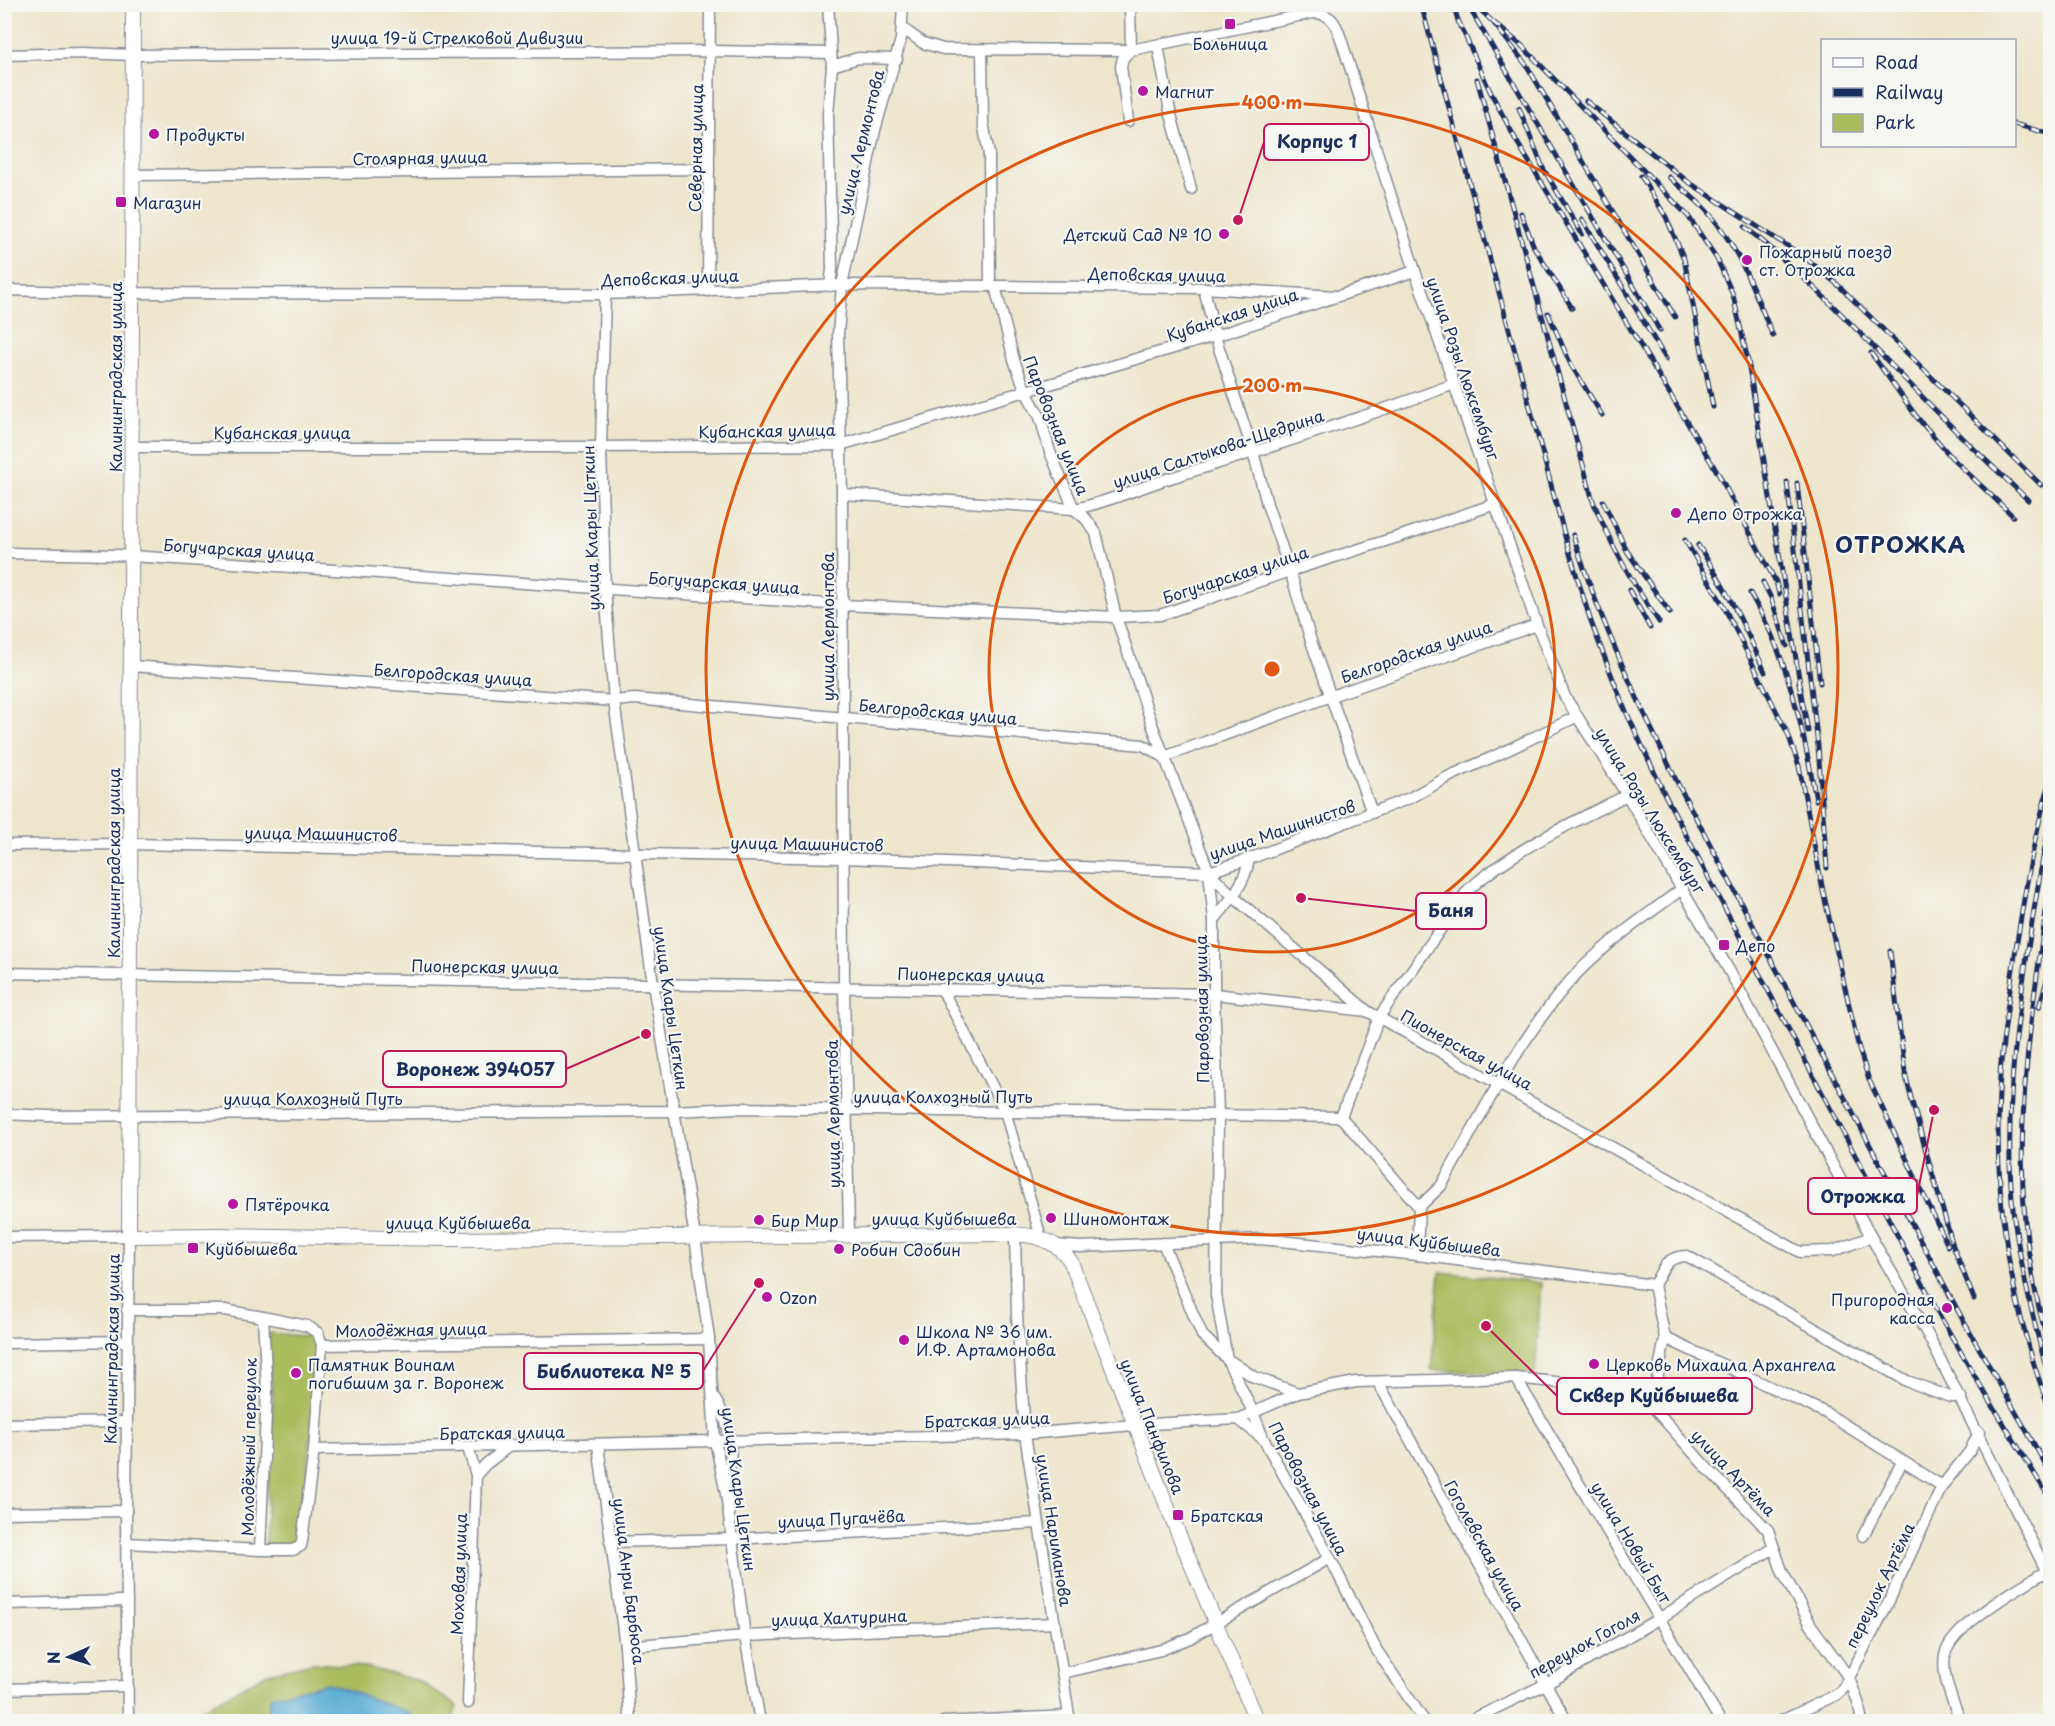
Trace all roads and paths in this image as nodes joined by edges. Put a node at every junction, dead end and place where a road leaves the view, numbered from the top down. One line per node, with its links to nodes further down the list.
1 (133, 4): 13 (main road, Калининградская улица)
2 (710, 4): 9 (street, Северная улица)
3 (828, 4): 11 (street)
4 (903, 4): 6 (street, улица Лермонтова)
5 (1130, 4): 10 (street)
6 (902, 28): 8 (street); 14 (street, улица Лермонтова)
7 (1158, 46): 10 (street); 19 (street); 20 (street, улица Розы Люксембург)
8 (982, 50): 10 (street); 23 (street, Паровозная улица)
9 (711, 51): 11 (street, улица 19-й Стрелковой Дивизии); 13 (street, улица 19-й Стрелковой Дивизии); 17 (street, Северная улица)
10 (1131, 51): 16 (street)
11 (831, 53): 15 (street)
12 (4, 55): 13 (street, улица 19-й Стрелковой Дивизии)
13 (133, 55): 18 (main road, Калининградская улица)
14 (897, 59): 15 (street); 21 (street, улица Лермонтова)
15 (832, 66): 22 (street)
16 (1128, 121)
17 (709, 169): 18 (street, Столярная улица); 26 (street, Северная улица)
18 (132, 175): 27 (main road, Калининградская улица)
19 (1191, 189)
20 (1415, 271): 29 (street, Кубанская улица); 31 (street, улица Розы Люксембург)
21 (842, 285): 22 (street, Деповская улица); 23 (street, Деповская улица); 33 (street, улица Лермонтова)
22 (830, 286): 26 (street, Деповская улица)
23 (993, 286): 24 (street, Деповская улица); 32 (street, Паровозная улица)
24 (1204, 288): 29 (street, Деповская улица); 30 (street)
25 (4, 290): 27 (street, Деповская улица)
26 (708, 291): 28 (street, Деповская улица)
27 (132, 293): 28 (street, Деповская улица); 34 (main road, Калининградская улица)
28 (605, 294): 35 (street, улица Клары Цеткин)
29 (1336, 296): 30 (street, Кубанская улица)
30 (1215, 336): 32 (street, Кубанская улица); 36 (street)
31 (1454, 384): 36 (street, улица Салтыкова-Щедрина); 38 (street, улица Розы Люксембург)
32 (1026, 392): 33 (street, Кубанская улица); 39 (street, Паровозная улица)
33 (840, 445): 35 (street, Кубанская улица); 37 (street, улица Лермонтова)
34 (131, 447): 35 (street, Кубанская улица); 41 (main road, Калининградская улица)
35 (601, 447): 43 (street, улица Клары Цеткин)
36 (1253, 452): 39 (street, улица Салтыкова-Щедрина); 42 (street)
37 (842, 494): 39 (street, улица Салтыкова-Щедрина); 44 (street, улица Лермонтова)
38 (1495, 504): 42 (street, Богучарская улица); 46 (street, улица Розы Люксембург)
39 (1074, 509): 45 (street, Паровозная улица)
40 (4, 553): 41 (street, Богучарская улица)
41 (130, 556): 43 (street, Богучарская улица); 47 (main road, Калининградская улица)
42 (1290, 571): 45 (street, Богучарская улица); 48 (street)
43 (605, 590): 44 (street, Богучарская улица); 49 (street, улица Клары Цеткин)
44 (842, 605): 45 (street, Богучарская улица); 50 (street, улица Лермонтова)
45 (1116, 617): 52 (street, Паровозная улица)
46 (1537, 625): 48 (street, Белгородская улица); 51 (street, улица Розы Люксембург)
47 (131, 666): 49 (street, Белгородская улица); 57 (main road, Калининградская улица)
48 (1331, 696): 54 (street, Белгородская улица); 56 (street)
49 (614, 701): 50 (street, Белгородская улица); 59 (street, улица Клары Цеткин)
50 (842, 717): 53 (street, Белгородская улица); 60 (street, улица Лермонтова)
51 (1576, 717): 55 (street, улица Розы Люксембург); 56 (street, улица Машинистов)
52 (1154, 727): 53 (street); 54 (street, Паровозная улица)
53 (1143, 745): 54 (street, Белгородская улица)
54 (1164, 757): 62 (street, Паровозная улица)
55 (1627, 795): 63 (street, улица Розы Люксембург); 73 (street)
56 (1372, 813): 61 (street, улица Машинистов)
57 (130, 844): 58 (street, улица Машинистов); 59 (street, улица Машинистов); 67 (main road, Калининградская улица)
58 (4, 845)
59 (635, 854): 60 (street, улица Машинистов); 68 (street, улица Клары Цеткин)
60 (843, 858): 62 (street, улица Машинистов); 69 (street, улица Лермонтова)
61 (1249, 859): 62 (street, улица Машинистов); 64 (street)
62 (1209, 872): 64 (street); 65 (street, Паровозная улица)
63 (1683, 888): 74 (street); 88 (street, улица Розы Люксембург)
64 (1234, 897): 65 (street); 72 (street)
65 (1214, 920): 71 (street, Паровозная улица)
66 (4, 973): 67 (street, Пионерская улица)
67 (129, 974): 68 (street, Пионерская улица); 79 (main road, Калининградская улица)
68 (653, 984): 69 (street, Пионерская улица); 75 (street, улица Клары Цеткин)
69 (844, 987): 70 (street, Пионерская улица); 76 (street, улица Лермонтова)
70 (942, 989): 71 (street, Пионерская улица); 77 (street)
71 (1214, 994): 72 (street, Пионерская улица); 80 (street, Паровозная улица)
72 (1367, 1011): 73 (street, Пионерская улица)
73 (1379, 1017): 74 (street, Пионерская улица); 81 (street)
74 (1499, 1084): 82 (street); 88 (street, Пионерская улица)
75 (672, 1110): 76 (street, улица Колхозный Путь); 79 (street, улица Колхозный Путь); 87 (street, улица Клары Цеткин)
76 (847, 1110): 77 (street, улица Колхозный Путь); 83 (street, улица Лермонтова)
77 (1005, 1111): 80 (street, улица Колхозный Путь); 89 (street)
78 (4, 1114): 79 (street, улица Колхозный Путь)
79 (129, 1114): 85 (main road, Калининградская улица)
80 (1218, 1115): 81 (street, улица Колхозный Путь); 90 (street, Паровозная улица)
81 (1341, 1117): 82 (street)
82 (1419, 1207): 94 (street)
83 (849, 1234): 84 (main road, улица Куйбышева); 87 (main road, улица Куйбышева)
84 (1015, 1234): 89 (main road, улица Куйбышева); 117 (street, улица Нариманова)
85 (129, 1236): 86 (street, улица Куйбышева); 87 (main road, улица Куйбышева); 97 (street, Калининградская улица)
86 (4, 1237)
87 (695, 1237): 100 (street, улица Клары Цеткин)
88 (1871, 1237): 109 (street, улица Розы Люксембург)
89 (1041, 1238): 92 (main road, улица Куйбышева)
90 (1216, 1240): 91 (street, улица Куйбышева); 94 (street, улица Куйбышева); 104 (street, Паровозная улица)
91 (1163, 1243): 93 (street, улица Куйбышева); 104 (street)
92 (1056, 1245): 93 (street, улица Куйбышева); 95 (main road, улица Панфилова)
93 (1080, 1247): 95 (street)
94 (1417, 1255): 96 (street, улица Куйбышева)
95 (1071, 1262): 115 (main road, улица Панфилова)
96 (1654, 1285): 99 (street); 109 (street)
97 (127, 1310): 98 (street, Молодёжная улица); 101 (street, Калининградская улица)
98 (263, 1317): 103 (street, Молодёжная улица); 137 (street, Молодёжный переулок)
99 (1665, 1338): 110 (street); 125 (street)
100 (709, 1339): 103 (street, Молодёжная улица); 108 (street, улица Клары Цеткин)
101 (127, 1341): 102 (street); 113 (street, Калининградская улица)
102 (4, 1343)
103 (322, 1345): 124 (street, Молодёжный переулок)
104 (1227, 1359): 107 (street); 111 (street, Паровозная улица)
105 (1516, 1378): 106 (street, Братская улица); 110 (street, Братская улица); 142 (street, улица Новый Быт)
106 (1378, 1382): 107 (street, Братская улица); 149 (street, Гоголевская улица)
107 (1298, 1393): 111 (street, Братская улица)
108 (712, 1395): 119 (street); 120 (street, улица Клары Цеткин)
109 (1961, 1397): 116 (street, улица Розы Люксембург)
110 (1652, 1406): 136 (street, улица Артёма)
111 (1253, 1412): 112 (street, Братская улица); 118 (street, Паровозная улица)
112 (1238, 1419): 115 (street, Братская улица); 118 (street)
113 (126, 1422): 114 (street); 129 (street, Калининградская улица)
114 (4, 1424)
115 (1134, 1425): 117 (street, Братская улица); 144 (main road, улица Панфилова)
116 (1979, 1432): 127 (street, переулок Артёма); 139 (street, улица Розы Люксембург)
117 (1025, 1434): 119 (street, Братская улица); 131 (street, улица Нариманова)
118 (1263, 1438): 138 (street, Паровозная улица)
119 (731, 1440): 120 (street, Братская улица); 128 (street)
120 (715, 1441): 121 (street, Братская улица); 128 (street, улица Клары Цеткин)
121 (598, 1444): 122 (street, Братская улица); 134 (street, улица Анри Барбюса)
122 (508, 1447): 123 (street, Братская улица); 126 (street)
123 (468, 1448): 124 (street, Братская улица); 126 (street, Моховая улица)
124 (314, 1450): 137 (street, Молодёжный переулок)
125 (1902, 1462): 127 (street); 132 (street)
126 (476, 1475): 152 (street, Моховая улица)
127 (1942, 1486): 148 (street, переулок Артёма)
128 (726, 1494): 133 (street, улица Клары Цеткин)
129 (126, 1511): 130 (street); 135 (street, Калининградская улица)
130 (4, 1513)
131 (1038, 1523): 133 (street, улица Пугачёва); 143 (street, улица Нариманова)
132 (1863, 1536)
133 (731, 1539): 134 (street, улица Пугачёва); 145 (street, улица Клары Цеткин)
134 (610, 1542): 146 (street, улица Анри Барбюса)
135 (127, 1544): 137 (street); 140 (street, Калининградская улица)
136 (1774, 1548): 142 (street, переулок Гоголя); 148 (street, улица Артёма)
137 (260, 1550)
138 (1330, 1558): 144 (street); 159 (street, Паровозная улица)
139 (2049, 1574): 165 (street)
140 (127, 1601): 141 (street); 150 (street, Калининградская улица)
141 (4, 1604)
142 (1660, 1618): 149 (street, переулок Гоголя); 162 (street, улица Новый Быт)
143 (1055, 1623): 145 (street, улица Халтурина); 147 (street, улица Нариманова)
144 (1214, 1623): 147 (street); 158 (main road, улица Панфилова)
145 (746, 1636): 146 (street, улица Халтурина); 156 (street, улица Клары Цеткин)
146 (625, 1646): 155 (street, улица Анри Барбюса)
147 (1063, 1673): 153 (street, улица Нариманова)
148 (1849, 1678): 163 (street, переулок Артёма); 164 (street, улица Артёма)
149 (1546, 1683): 160 (street, переулок Гоголя); 161 (street, Гоголевская улица)
150 (128, 1686): 151 (street); 154 (street, Калининградская улица)
151 (4, 1689)
152 (468, 1703)
153 (1069, 1719): 157 (street)
154 (128, 1722)
155 (630, 1722)
156 (760, 1722)
157 (944, 1722)
158 (1257, 1722)
159 (1425, 1722)
160 (1467, 1722)
161 (1567, 1722)
162 (1721, 1722)
163 (1779, 1722)
164 (1862, 1722)
165 (1961, 1722)

